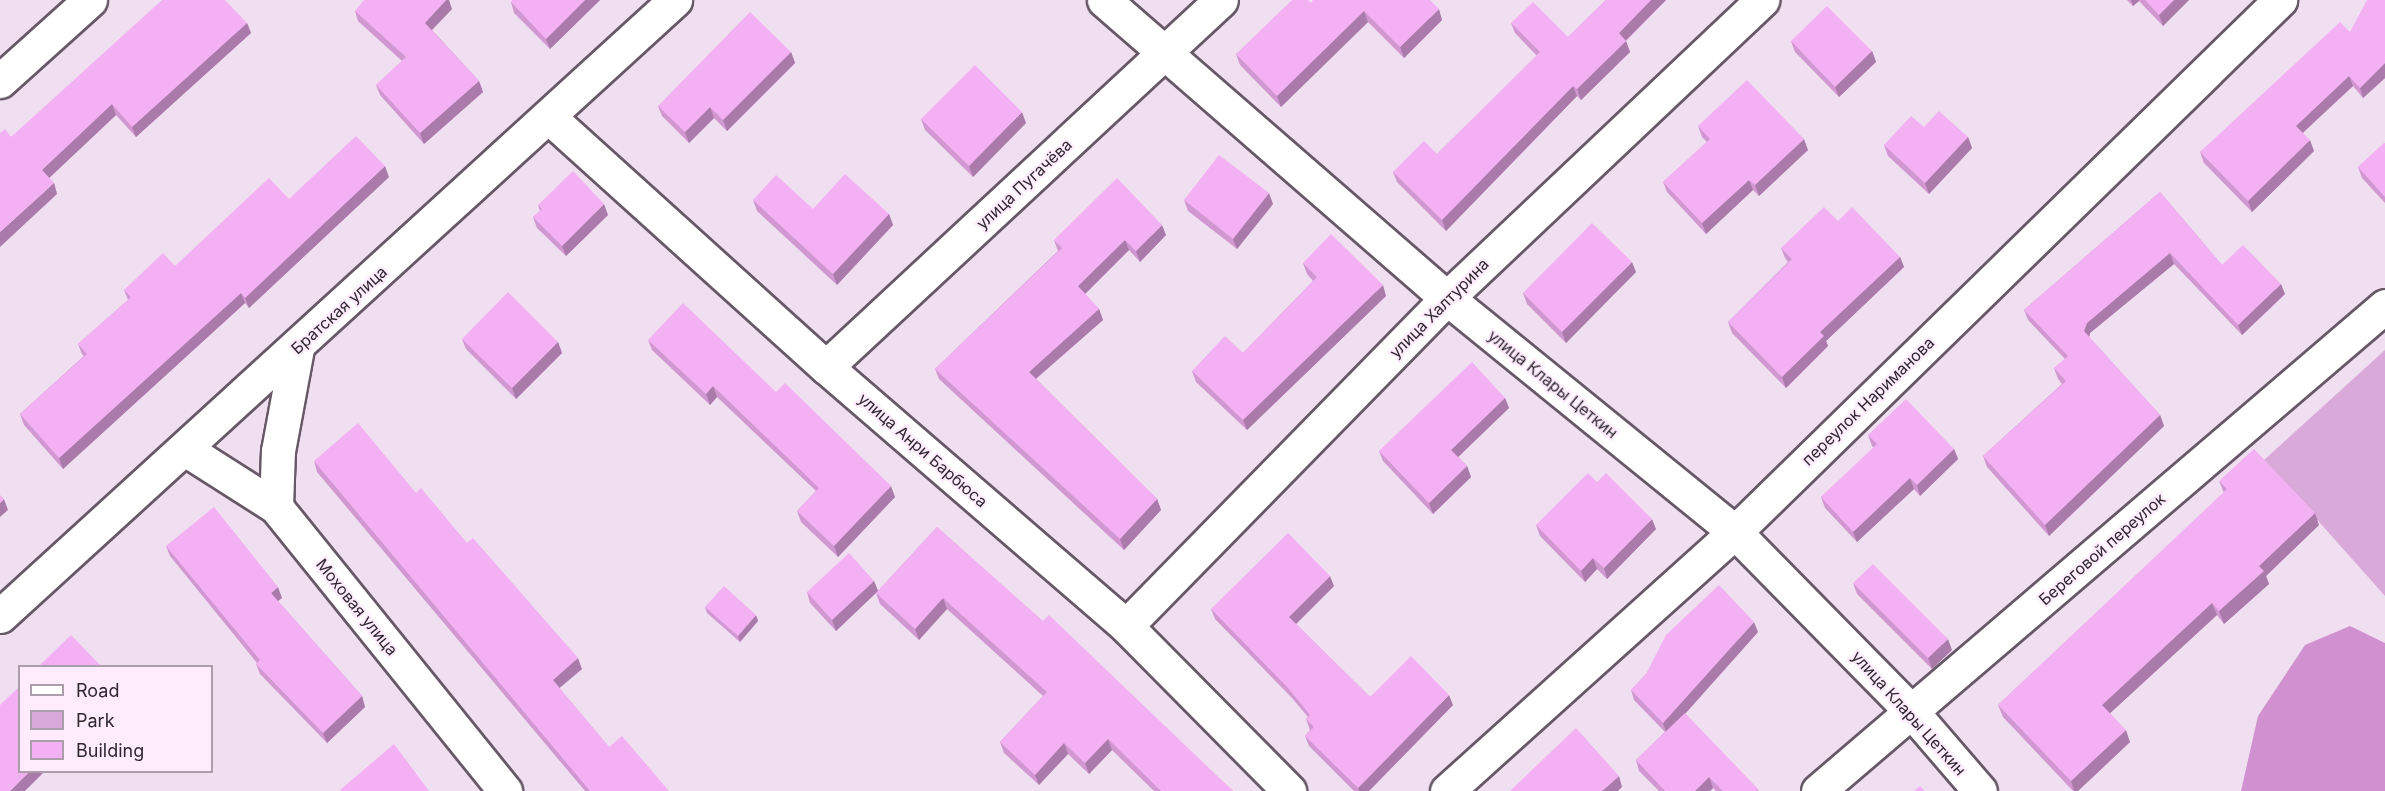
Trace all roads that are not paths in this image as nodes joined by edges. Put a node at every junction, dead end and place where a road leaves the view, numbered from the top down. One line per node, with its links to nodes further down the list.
1 (90, 0): 8 (street)
2 (675, 0): 9 (street, Братская улица)
3 (1104, 0): 7 (street, улица Клары Цеткин)
4 (1221, 0): 7 (street, улица Пугачёва)
5 (1762, 0): 10 (street, улица Халтурина)
6 (2280, 0): 16 (street, переулок Нариманова)
7 (1163, 55): 10 (street, улица Клары Цеткин); 13 (street, улица Пугачёва)
8 (0, 81)
9 (549, 117): 12 (street, Братская улица); 13 (street, улица Анри Барбюса)
10 (1447, 298): 16 (street, улица Клары Цеткин); 18 (street, улица Халтурина)
11 (2385, 306): 19 (street, Береговой переулок)
12 (297, 348): 14 (street, Братская улица); 15 (street)
13 (826, 367): 18 (street, улица Анри Барбюса)
14 (184, 449): 15 (street, Моховая улица); 17 (street, Братская улица)
15 (276, 507): 20 (street, Моховая улица)
16 (1735, 532): 19 (street, улица Клары Цеткин); 22 (street, переулок Нариманова)
17 (0, 616)
18 (1126, 626): 21 (street, улица Анри Барбюса)
19 (1912, 712): 23 (street, Береговой переулок); 24 (street, улица Клары Цеткин)
20 (505, 791)
21 (1289, 791)
22 (1447, 791)
23 (1818, 791)
24 (1980, 791)

